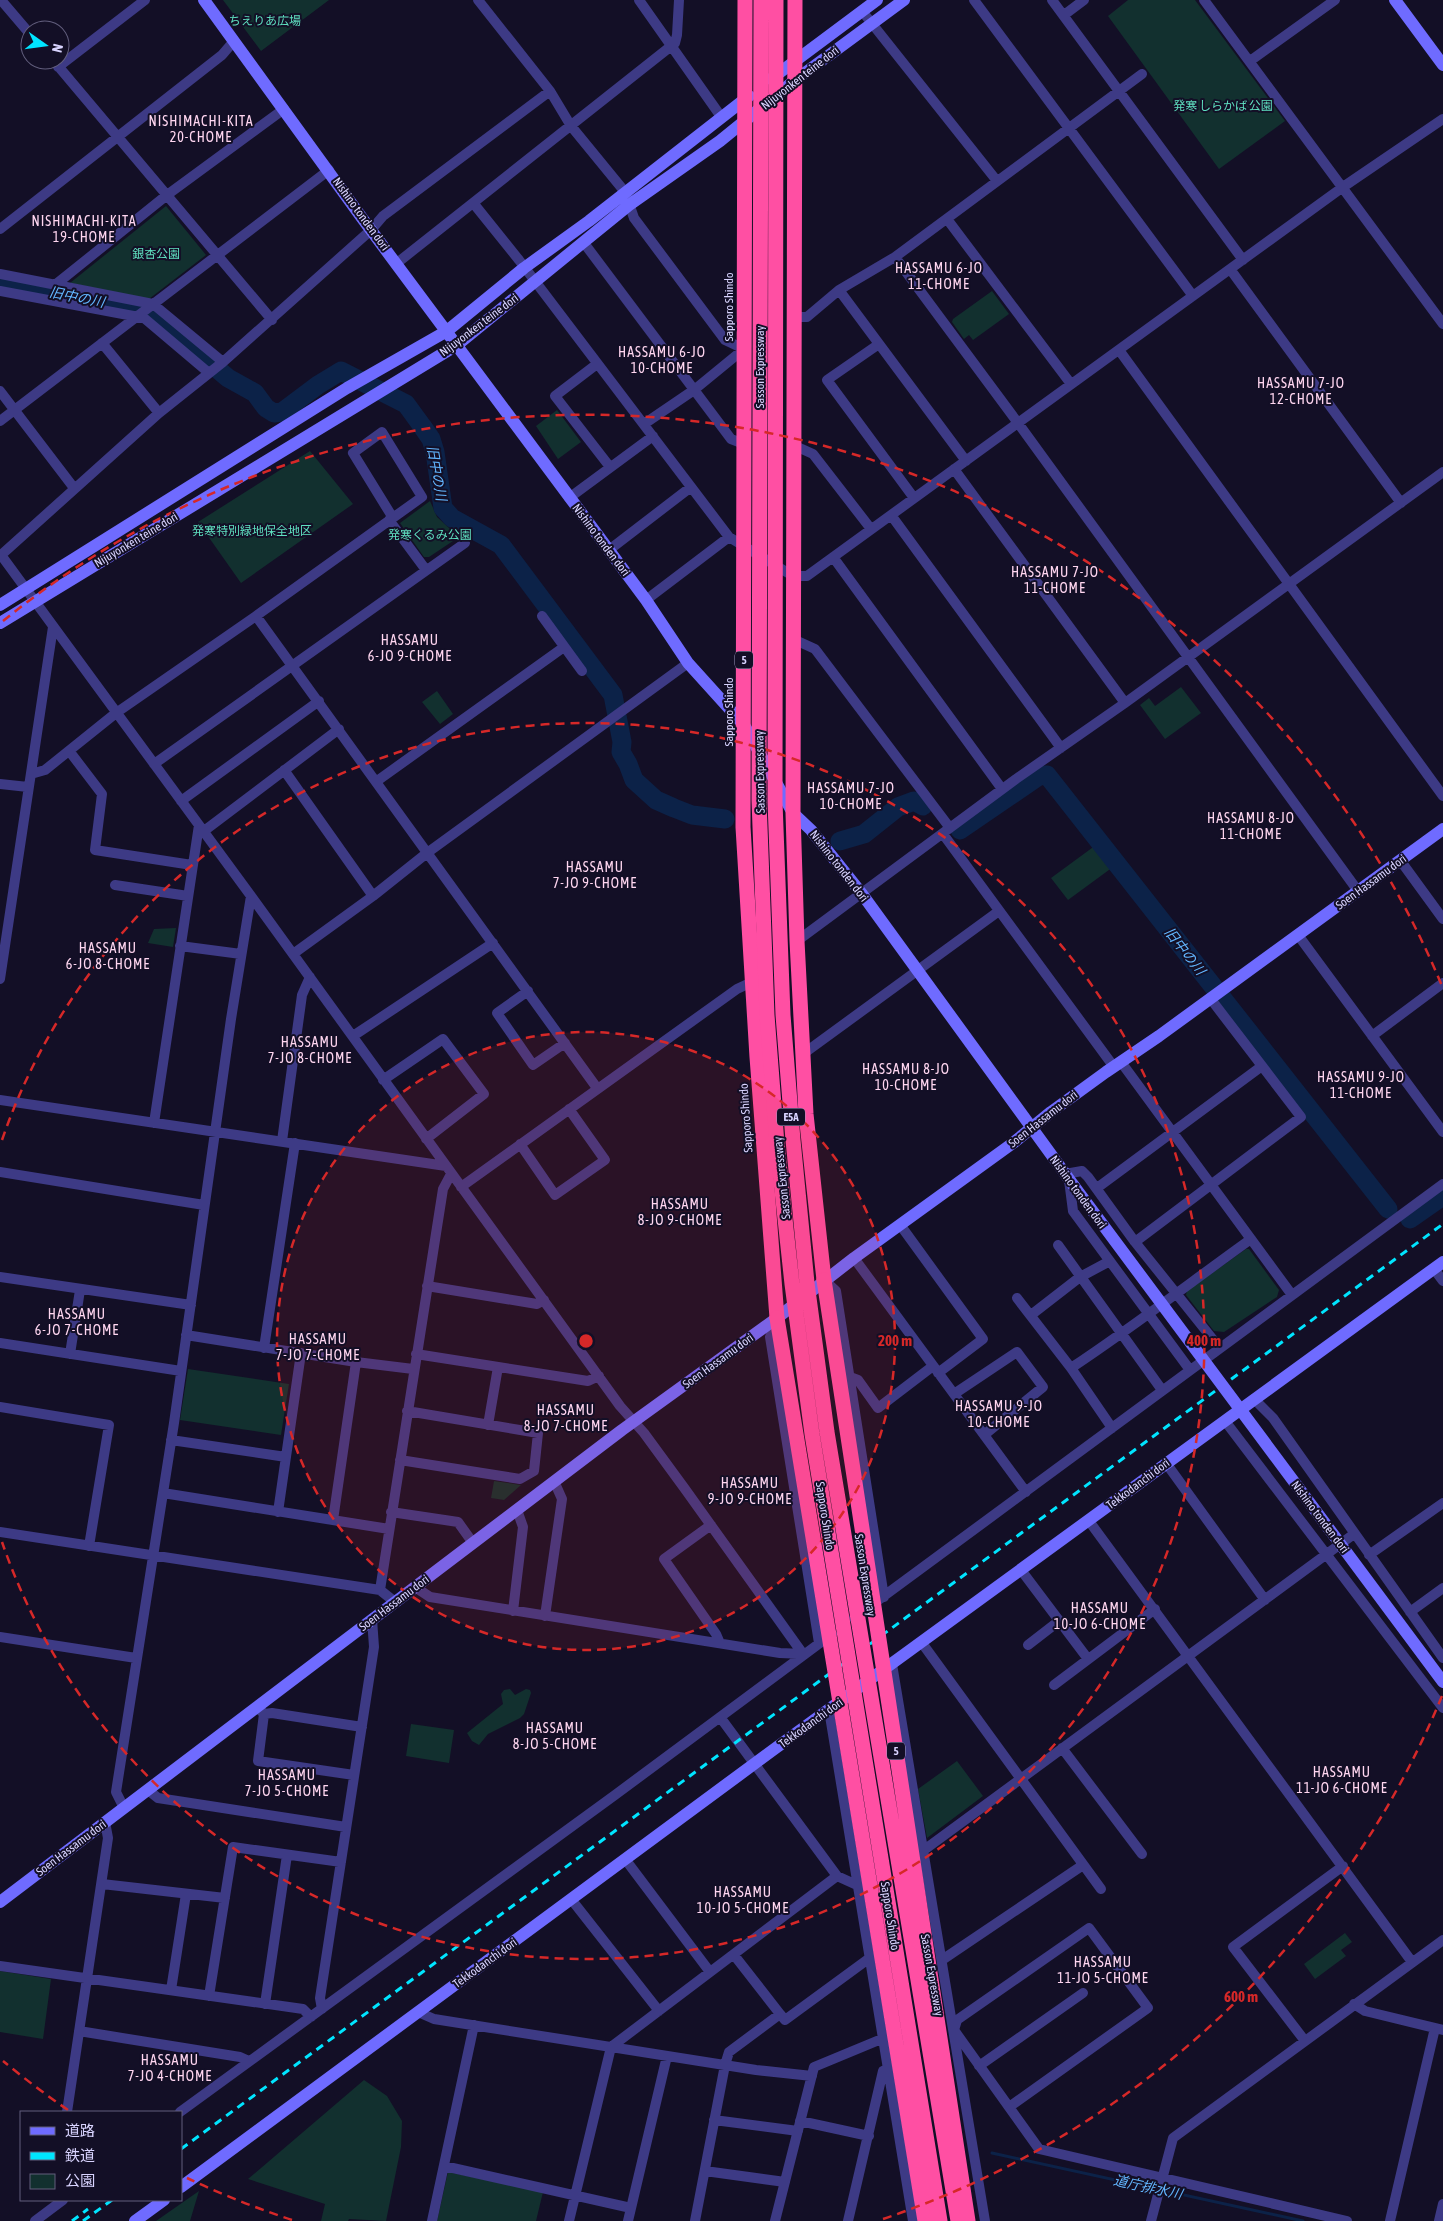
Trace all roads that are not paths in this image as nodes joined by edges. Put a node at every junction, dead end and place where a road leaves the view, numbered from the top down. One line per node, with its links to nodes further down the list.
1 (1, 0): 21 (street)
2 (145, 0): 25 (street)
3 (204, 0): 23 (street, Nishino tonden dori)
4 (478, 0): 32 (street)
5 (639, 0): 24 (street)
6 (680, 0): 24 (street)
7 (745, 0): 34 (highway, Sapporo Shindo / 5)
8 (761, 0): 380 (highway, Sasson Expressway / E5A, bridge)
9 (776, 0): 381 (highway, Sasson Expressway / E5A, bridge)
10 (795, 0): 26 (highway, 5)
11 (877, 0): 19 (street, Nijuyonken teine dori)
12 (904, 0): 22 (street, Nijuyonken teine dori)
13 (974, 0): 40 (street)
14 (1052, 0): 20 (street)
15 (1084, 0): 20 (street)
16 (1204, 0): 27 (street)
17 (1335, 0): 27 (street)
18 (1396, 0): 28 (street)
19 (862, 11): 22 (street); 26 (street, Nijuyonken teine dori)
20 (1064, 15): 33 (street)
21 (20, 22)
22 (871, 24): 31 (street, Nijuyonken teine dori); 43 (street)
23 (234, 41): 35 (street, Nishino tonden dori); 41 (street)
24 (671, 46): 36 (street); 39 (street)
25 (70, 53)
26 (794, 60): 31 (highway, 5); 34 (street, Nijuyonken teine dori)
27 (1250, 61): 44 (street)
28 (1443, 65)
29 (62, 70): 41 (street)
30 (1142, 74): 33 (street)
31 (794, 82): 38 (street, Nijuyonken teine dori); 67 (highway, 5)
32 (550, 91): 39 (street); 51 (street)
33 (1120, 91): 40 (street); 55 (street)
34 (744, 100): 36 (street, Nijuyonken teine dori); 38 (highway, Sapporo Shindo / 5)
35 (284, 109): 42 (street, Nishino tonden dori); 46 (street)
36 (722, 118): 45 (street, Nijuyonken teine dori)
37 (1443, 119): 44 (street)
38 (744, 122): 48 (street, Nijuyonken teine dori); 74 (highway, Sapporo Shindo / 5)
39 (572, 126): 45 (street); 47 (street)
40 (1070, 128): 43 (street); 64 (street)
41 (117, 135): 46 (street); 50 (street)
42 (328, 170): 51 (street, Nishino tonden dori); 53 (street)
43 (998, 181): 49 (street)
44 (1343, 187): 55 (street); 69 (street)
45 (625, 192): 48 (street); 57 (street, Nijuyonken teine dori)
46 (167, 195): 53 (street); 61 (street)
47 (474, 204): 56 (street); 57 (street)
48 (630, 205): 52 (street, Nijuyonken teine dori); 74 (street)
49 (947, 218): 54 (street); 78 (street)
50 (0, 228)
51 (371, 230): 56 (street, Nishino tonden dori); 68 (street)
52 (584, 243): 60 (street, Nijuyonken teine dori); 79 (street)
53 (218, 255): 65 (street); 68 (street)
54 (895, 257): 63 (street); 84 (street)
55 (1243, 260): 58 (street)
56 (397, 263): 70 (street, Nishino tonden dori)
57 (524, 268): 60 (street); 70 (street, Nijuyonken teine dori)
58 (1230, 269): 64 (street); 97 (street)
59 (0, 274): 61 (street)
60 (535, 282): 73 (street, Nijuyonken teine dori); 76 (street)
61 (55, 285): 65 (street)
62 (0, 290): 66 (street)
63 (838, 290): 67 (street); 72 (street)
64 (1193, 296): 75 (street)
65 (152, 305): 66 (street); 77 (street)
66 (138, 316): 71 (street); 77 (street)
67 (794, 317): 88 (highway, 5)
68 (272, 320): 77 (street)
69 (1443, 324)
70 (447, 331): 73 (street, Nishino tonden dori); 110 (street, Nijuyonken teine dori)
71 (102, 343): 81 (street); 82 (street)
72 (879, 344): 89 (street); 96 (street)
73 (457, 345): 95 (street, Nishino tonden dori); 112 (street, Nijuyonken teine dori)
74 (744, 349): 79 (street); 87 (highway, Sapporo Shindo / 5)
75 (1119, 350): 78 (street); 109 (street)
76 (597, 364): 85 (street); 90 (street)
77 (216, 367): 82 (street)
78 (1071, 384): 84 (street)
79 (694, 390): 85 (street); 87 (street)
80 (0, 391): 81 (street)
81 (14, 410): 83 (street); 94 (street)
82 (159, 413): 94 (street)
83 (0, 421)
84 (1018, 422): 89 (street); 120 (street)
85 (644, 424): 86 (street)
86 (653, 436): 90 (street); 93 (street)
87 (744, 444): 103 (highway, Sapporo Shindo / 5)
88 (793, 445): 100 (street); 108 (highway, 5)
89 (966, 461): 91 (street)
90 (610, 467): 95 (street)
91 (954, 469): 96 (street); 125 (street)
92 (1443, 472): 97 (street)
93 (691, 487): 101 (street); 104 (street)
94 (74, 488): 105 (street)
95 (569, 498): 104 (street, Nishino tonden dori)
96 (914, 498): 98 (street)
97 (1401, 502): 109 (street)
98 (891, 515): 100 (street); 129 (street)
99 (391, 519): 99 (street); 107 (street); 114 (street)
100 (871, 530): 106 (street)
101 (729, 537): 103 (street); 111 (street)
102 (465, 543): 107 (street)
103 (743, 546): 108 (street); 127 (highway, Sapporo Shindo / 5)
104 (608, 550): 111 (street, Nishino tonden dori)
105 (0, 555): 110 (street)
106 (834, 557): 108 (street); 137 (street)
107 (426, 570): 122 (street)
108 (793, 576): 118 (highway, 5)
109 (1288, 584): 120 (street); 138 (street)
110 (26, 589): 112 (street); 113 (street, Nijuyonken teine dori)
111 (646, 600): 121 (street, Nishino tonden dori)
112 (34, 602): 116 (street, Nijuyonken teine dori); 117 (street)
113 (0, 605)
114 (256, 616): 122 (street); 126 (street)
115 (542, 616): 119 (street)
116 (0, 624)
117 (53, 627): 126 (street); 133 (street)
118 (793, 640): 140 (highway, 5); 143 (street)
119 (564, 647): 123 (street); 134 (street)
120 (1189, 657): 125 (street); 148 (street)
121 (688, 663): 127 (street, Nishino tonden dori); 144 (street)
122 (292, 665): 124 (street); 131 (street)
123 (582, 671)
124 (319, 701): 128 (street); 139 (street)
125 (1125, 703): 129 (street)
126 (116, 712): 130 (street); 131 (street)
127 (744, 725): 140 (street, Nishino tonden dori); 164 (highway, Sapporo Shindo / 5)
128 (339, 729): 132 (street); 134 (street)
129 (1061, 748): 137 (street)
130 (70, 752): 133 (street); 146 (street)
131 (154, 764): 139 (street)
132 (284, 770): 141 (street); 152 (street)
133 (31, 774): 136 (street)
134 (377, 781): 144 (street)
135 (0, 784): 136 (street)
136 (28, 788): 163 (street)
137 (1002, 789): 143 (street)
138 (1443, 796)
139 (181, 801): 141 (street)
140 (793, 813): 149 (street, Nishino tonden dori); 156 (highway, 5)
141 (202, 828): 146 (street); 151 (street)
142 (1443, 829): 145 (street, Soen Hassamu dori)
143 (947, 831): 149 (street); 153 (street)
144 (427, 853): 152 (street); 157 (street)
145 (1400, 860): 148 (street, Soen Hassamu dori); 154 (street)
146 (192, 865): 150 (street)
147 (115, 885): 150 (street)
148 (1358, 891): 155 (street, Soen Hassamu dori)
149 (862, 894): 156 (street); 161 (street, Nishino tonden dori)
150 (188, 896): 158 (street)
151 (251, 896): 159 (street); 160 (street)
152 (373, 896): 160 (street)
153 (998, 911): 161 (street); 172 (street)
154 (1443, 918)
155 (1298, 935): 167 (street, Soen Hassamu dori); 169 (street)
156 (797, 941): 171 (highway, 5)
157 (493, 943): 166 (street); 168 (street)
158 (180, 946): 159 (street); 178 (street)
159 (241, 954): 180 (street)
160 (293, 954): 162 (street)
161 (916, 970): 171 (street); 179 (street, Nishino tonden dori)
162 (310, 977): 168 (street); 184 (street)
163 (0, 979)
164 (752, 982): 175 (street); 215 (highway, Sapporo Shindo / 5)
165 (1443, 983): 169 (street)
166 (528, 991): 170 (street); 170 (street)
167 (1216, 994): 172 (street, Soen Hassamu dori); 173 (street)
168 (353, 1036): 174 (street)
169 (1372, 1036): 182 (street)
170 (564, 1043): 175 (street)
171 (803, 1054): 204 (highway, 5)
172 (1117, 1064): 179 (street, Soen Hassamu dori); 181 (street)
173 (1262, 1066): 181 (street); 191 (street)
174 (383, 1080): 183 (street); 183 (street)
175 (597, 1088): 177 (street)
176 (0, 1100): 178 (street)
177 (568, 1109): 186 (street); 186 (street)
178 (154, 1122): 180 (street)
179 (1032, 1129): 189 (street, Nishino tonden dori); 195 (street, Soen Hassamu dori)
180 (215, 1132): 184 (street); 194 (street)
181 (1172, 1132): 191 (street); 193 (street)
182 (1443, 1132)
183 (426, 1139): 187 (street)
184 (282, 1141): 185 (street)
185 (295, 1143): 187 (street); 219 (street)
186 (520, 1144): 192 (street)
187 (449, 1170): 192 (street); 206 (street)
188 (0, 1172): 194 (street)
189 (1069, 1180): 193 (street); 200 (street); 289 (street, Nishino tonden dori, bridge)
190 (1443, 1184): 209 (street)
191 (1211, 1185): 196 (street); 197 (street)
192 (461, 1187): 211 (street)
193 (1097, 1188): 197 (street)
194 (204, 1205): 212 (street)
195 (901, 1226): 199 (street, Soen Hassamu dori); 228 (street)
196 (1251, 1239): 208 (street); 209 (street)
197 (1135, 1242): 208 (street)
198 (1058, 1245): 203 (street)
199 (854, 1258): 204 (street, Soen Hassamu dori); 228 (street)
200 (1110, 1261): 203 (street); 213 (street)
201 (1438, 1265): 205 (street); 235 (street, Tekkodanchi dori)
202 (0, 1277): 207 (street)
203 (1080, 1278): 214 (street); 216 (street)
204 (824, 1280): 215 (street, Soen Hassamu dori); 232 (street); 382 (highway, 5, bridge)
205 (1443, 1281)
206 (427, 1286): 211 (street); 223 (street)
207 (80, 1290): 212 (street); 221 (street)
208 (1175, 1293): 213 (street); 220 (street)
209 (1292, 1294): 220 (street)
210 (1017, 1298): 214 (street)
211 (544, 1300): 231 (street)
212 (190, 1305): 217 (street)
213 (1149, 1314): 216 (street); 229 (street)
214 (1031, 1315): 226 (street)
215 (777, 1318): 239 (street, Soen Hassamu dori); 280 (street); 379 (highway, Sapporo Shindo / 5, bridge)
216 (1123, 1334): 226 (street); 233 (street)
217 (186, 1335): 219 (street); 230 (street)
218 (0, 1343): 221 (street)
219 (264, 1348): 222 (street)
220 (1219, 1348): 229 (street)
221 (70, 1354): 230 (street)
222 (301, 1354): 224 (street); 244 (street)
223 (416, 1354): 225 (street); 227 (street)
224 (356, 1362): 227 (street); 254 (street)
225 (498, 1367): 231 (street); 240 (street)
226 (1071, 1368): 241 (street)
227 (413, 1369): 237 (street)
228 (936, 1369): 232 (street); 234 (street)
229 (1190, 1370): 233 (street)
230 (181, 1371): 243 (street)
231 (599, 1376): 239 (street)
232 (850, 1377): 269 (street)
233 (1162, 1390): 241 (street)
234 (954, 1394): 242 (street); 242 (street)
235 (1254, 1399): 238 (street, Tekkodanchi dori); 258 (street)
236 (0, 1407): 261 (street)
237 (407, 1411): 240 (street); 245 (street)
238 (1225, 1421): 246 (street, Tekkodanchi dori); 263 (street)
239 (633, 1422): 247 (street, Soen Hassamu dori); 256 (street)
240 (488, 1425): 245 (street)
241 (1112, 1428): 248 (street)
242 (984, 1435): 248 (street)
243 (172, 1440): 244 (street); 249 (street)
244 (286, 1457): 252 (street)
245 (400, 1460): 253 (street)
246 (1166, 1463): 255 (street, Tekkodanchi dori); 270 (street)
247 (554, 1481): 251 (street, Soen Hassamu dori); 275 (street)
248 (1026, 1492): 269 (street)
249 (163, 1494): 252 (street); 262 (street)
250 (1443, 1503): 264 (street)
251 (517, 1510): 260 (street, Soen Hassamu dori); 273 (street)
252 (278, 1512): 254 (street)
253 (391, 1512): 257 (street); 260 (street)
254 (333, 1520): 257 (street)
255 (1089, 1520): 265 (street, Tekkodanchi dori); 272 (street)
256 (711, 1525): 279 (street); 283 (street)
257 (389, 1529): 268 (street)
258 (1354, 1534): 263 (street); 264 (street)
259 (0, 1536): 261 (street)
260 (473, 1543): 266 (street, Soen Hassamu dori)
261 (90, 1546): 262 (street)
262 (153, 1555): 268 (street); 285 (street)
263 (1326, 1555): 270 (street); 291 (street)
264 (1369, 1555): 274 (street)
265 (1020, 1570): 277 (street); 281 (street, Tekkodanchi dori)
266 (415, 1587): 271 (street, Soen Hassamu dori); 273 (street)
267 (1443, 1588): 274 (street)
268 (380, 1590): 271 (street)
269 (884, 1597): 280 (street)
270 (1265, 1600): 284 (street)
271 (395, 1602): 276 (street, Soen Hassamu dori)
272 (1155, 1610): 284 (street); 287 (street)
273 (513, 1611): 275 (street)
274 (1410, 1612): 286 (street)
275 (545, 1616): 279 (street)
276 (372, 1619): 293 (street, Soen Hassamu dori); 295 (street)
277 (1059, 1621): 282 (street); 287 (street)
278 (0, 1637): 285 (street)
279 (718, 1642): 283 (street)
280 (819, 1643): 283 (street)
281 (922, 1643): 288 (street, Tekkodanchi dori); 299 (street)
282 (1028, 1645)
283 (803, 1654): 294 (street)
284 (1189, 1655): 296 (street); 310 (street)
285 (136, 1658): 301 (street)
286 (1443, 1658)
287 (1088, 1659): 290 (street)
288 (892, 1664): 292 (street, Tekkodanchi dori); 304 (street)
289 (1443, 1682)
290 (1054, 1685)
291 (1443, 1708)
292 (829, 1710): 297 (street, Tekkodanchi dori); 313 (street)
293 (260, 1711): 295 (street); 298 (street); 300 (street, Soen Hassamu dori)
294 (720, 1717): 297 (street); 332 (street)
295 (362, 1727): 298 (street)
296 (1062, 1748): 299 (street); 305 (street)
297 (754, 1764): 307 (street, Tekkodanchi dori); 311 (street)
298 (354, 1775): 303 (street)
299 (1020, 1779): 304 (street); 309 (street)
300 (148, 1790): 301 (street, Soen Hassamu dori); 303 (street)
301 (124, 1808): 302 (street, Soen Hassamu dori)
302 (105, 1822): 312 (street); 318 (street, Soen Hassamu dori)
303 (346, 1827): 308 (street)
304 (924, 1850): 322 (street)
305 (1142, 1854)
306 (287, 1855): 308 (street); 316 (street); 330 (street)
307 (625, 1859): 317 (street, Tekkodanchi dori); 325 (street)
308 (341, 1862): 332 (street)
309 (1084, 1865): 314 (street); 322 (street)
310 (1342, 1866): 323 (street); 342 (street)
311 (837, 1876): 313 (street); 320 (street)
312 (102, 1884): 315 (street); 326 (street)
313 (859, 1886): 321 (street)
314 (1101, 1889)
315 (186, 1894): 316 (street); 327 (street)
316 (225, 1898): 329 (street)
317 (571, 1899): 333 (street); 334 (street, Tekkodanchi dori)
318 (0, 1902)
319 (1443, 1940): 323 (street)
320 (734, 1955): 325 (street); 335 (street)
321 (871, 1957): 335 (street); 341 (street)
322 (942, 1960): 339 (street)
323 (1412, 1962): 331 (street)
324 (0, 1966): 326 (street)
325 (710, 1972): 333 (street)
326 (87, 1978): 327 (street); 340 (street)
327 (171, 1990): 329 (street)
328 (1083, 1993): 349 (street)
329 (209, 1996): 330 (street)
330 (265, 2004): 336 (street)
331 (1354, 2004): 338 (street); 342 (street)
332 (322, 2009): 336 (street)
333 (659, 2011): 343 (street)
334 (418, 2012): 337 (street); 363 (street, Tekkodanchi dori)
335 (780, 2014): 348 (street)
336 (311, 2017): 346 (street)
337 (474, 2025): 343 (street); 359 (street)
338 (1439, 2029): 386 (street)
339 (954, 2030): 345 (street); 347 (street); 352 (street)
340 (79, 2031): 346 (street); 353 (street)
341 (884, 2038): 350 (street); 351 (street)
342 (1305, 2041): 361 (street)
343 (611, 2047): 344 (street); 364 (street)
344 (667, 2056): 348 (street); 368 (street)
345 (973, 2057): 347 (street); 349 (street)
346 (250, 2061): 354 (street)
347 (959, 2064): 383 (street)
348 (725, 2065): 351 (street); 355 (street)
349 (979, 2066): 352 (street)
350 (888, 2068): 358 (street); 378 (street)
351 (812, 2076): 356 (street)
352 (1009, 2108): 361 (street)
353 (67, 2111)
354 (181, 2111)
355 (714, 2120): 357 (street); 360 (street)
356 (800, 2121): 357 (street); 358 (street)
357 (798, 2132): 362 (street)
358 (869, 2136): 377 (street)
359 (444, 2166): 364 (street); 372 (street)
360 (705, 2171): 362 (street); 375 (street)
361 (1161, 2180): 369 (street); 384 (street)
362 (785, 2182): 376 (street)
363 (182, 2186)
364 (576, 2195): 368 (street); 373 (street)
365 (163, 2201): 371 (street)
366 (58, 2202): 370 (street)
367 (1443, 2204): 387 (street)
368 (631, 2208): 374 (street)
369 (1310, 2217): 385 (street)
370 (35, 2221)
371 (135, 2221)
372 (432, 2221)
373 (569, 2221)
374 (628, 2221)
375 (695, 2221)
376 (775, 2221)
377 (848, 2221)
378 (913, 2221)
379 (925, 2221)
380 (940, 2221)
381 (958, 2221)
382 (968, 2221)
383 (985, 2221)
384 (1151, 2221)
385 (1346, 2221)
386 (1390, 2221)
387 (1439, 2221)

